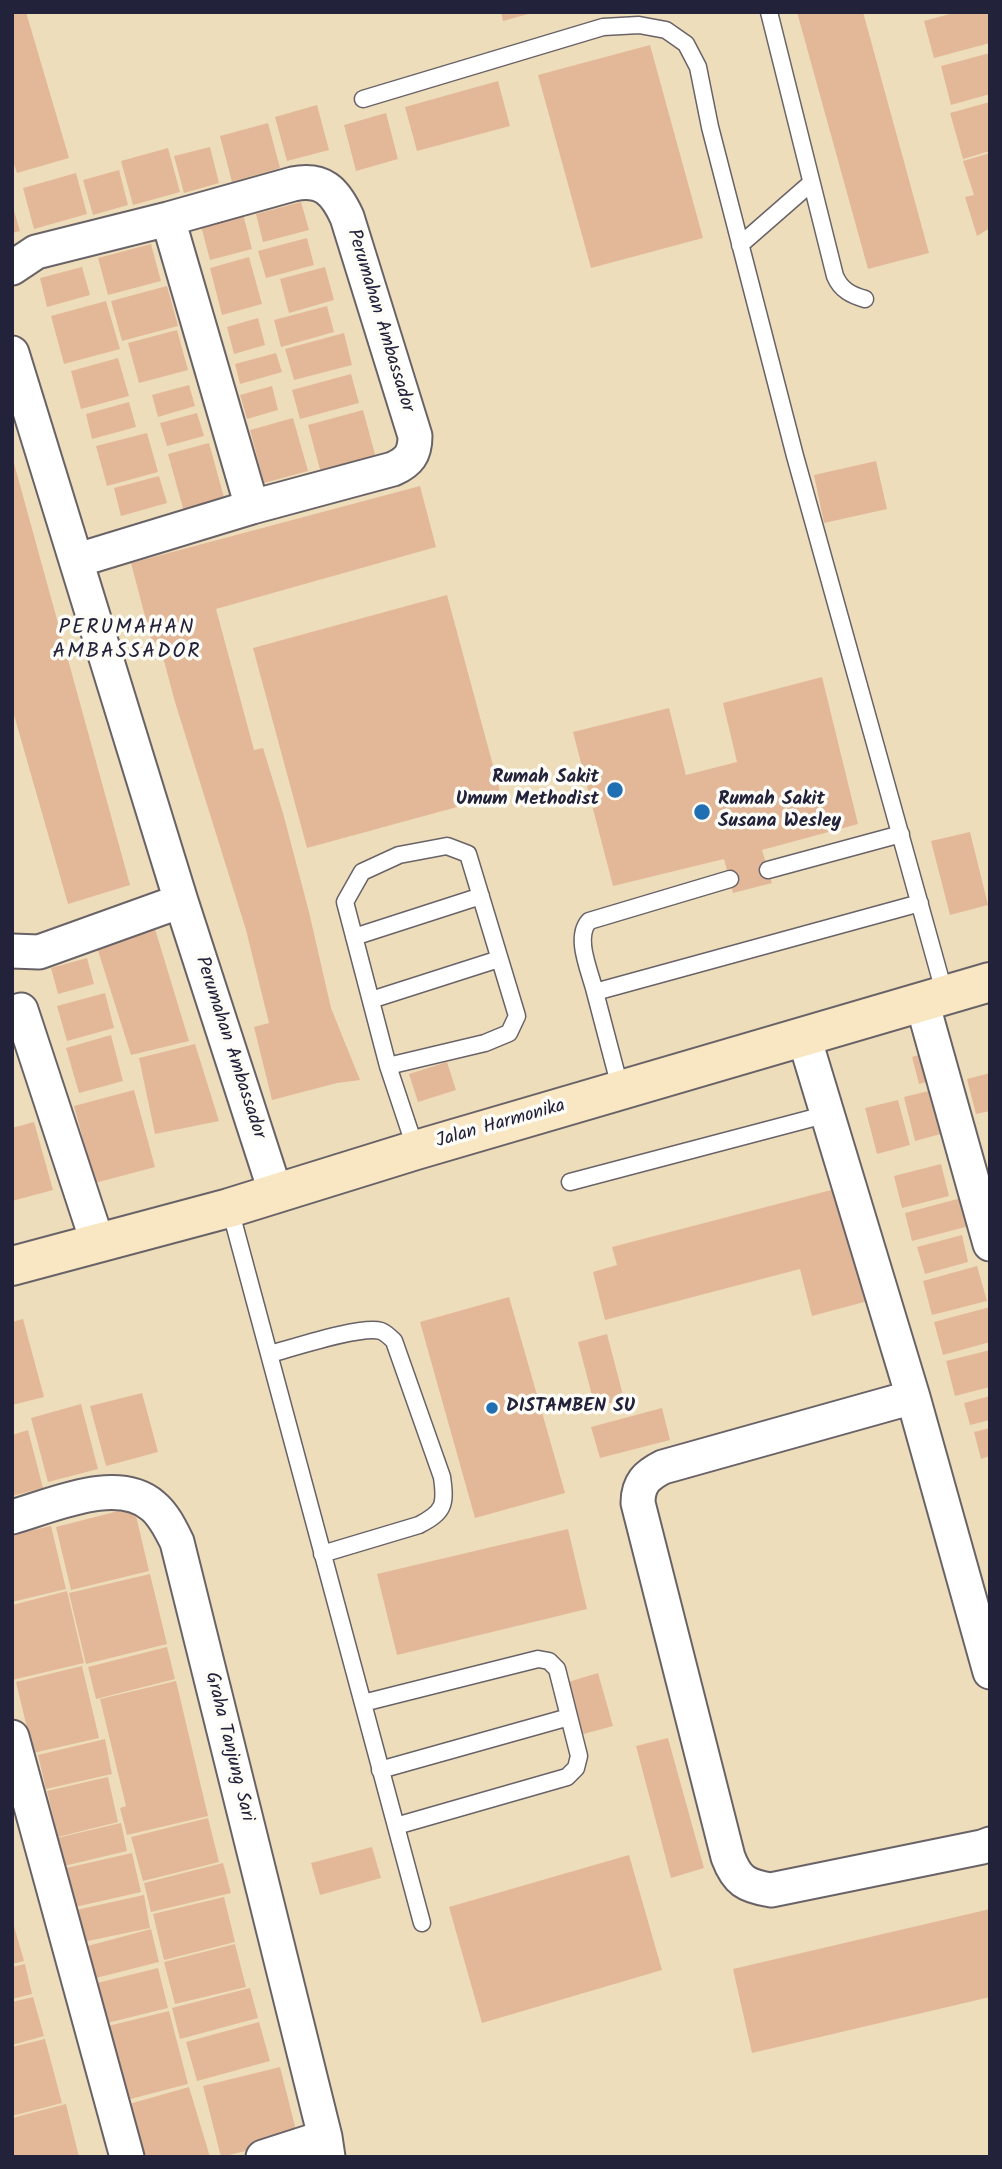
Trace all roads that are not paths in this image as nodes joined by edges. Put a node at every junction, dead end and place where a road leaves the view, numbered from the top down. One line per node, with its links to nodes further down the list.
1 (769, 12): 3 (lane)
2 (363, 99): 5 (lane)
3 (811, 183): 5 (lane); 7 (lane)
4 (168, 219): 6 (street, Perumahan Ambassador); 9 (street); 9 (street, Perumahan Ambassador)
5 (740, 245): 11 (lane)
6 (12, 268)
7 (865, 299)
8 (12, 353): 10 (street, Perumahan Ambassador)
9 (252, 507): 10 (street, Perumahan Ambassador)
10 (78, 560): 15 (street, Perumahan Ambassador)
11 (901, 834): 12 (lane); 16 (lane)
12 (768, 870)
13 (730, 880): 21 (lane)
14 (481, 897): 17 (lane); 17 (lane); 19 (lane)
15 (181, 901): 18 (street); 31 (street, Perumahan Ambassador)
16 (920, 903): 21 (lane); 22 (lane)
17 (354, 937): 23 (lane)
18 (12, 951)
19 (499, 959): 23 (lane); 26 (lane)
20 (990, 982): 22 (street, Jalan Harmonika)
21 (595, 992): 27 (lane)
22 (934, 999): 25 (street, Jalan Harmonika); 34 (street)
23 (371, 1000): 26 (lane)
24 (21, 1010): 33 (street)
25 (804, 1037): 27 (street, Jalan Harmonika); 28 (street)
26 (388, 1066): 29 (lane)
27 (621, 1091): 29 (street, Jalan Harmonika)
28 (828, 1114): 30 (lane); 37 (street)
29 (416, 1150): 31 (street, Jalan Harmonika)
30 (570, 1182)
31 (276, 1194): 32 (street, Jalan Harmonika)
32 (229, 1208): 33 (street, Jalan Harmonika); 36 (lane)
33 (98, 1244): 35 (street, Jalan Harmonika)
34 (990, 1244)
35 (12, 1266)
36 (270, 1354): 39 (lane); 39 (lane)
37 (913, 1397): 40 (street); 46 (street)
38 (12, 1517): 48 (street, Graha Tanjung Sari)
39 (322, 1554): 41 (lane)
40 (990, 1672)
41 (363, 1703): 42 (lane); 44 (lane)
42 (569, 1717): 44 (lane); 45 (lane)
43 (12, 1737): 49 (street)
44 (380, 1770): 45 (lane)
45 (396, 1826): 47 (lane)
46 (990, 1844)
47 (422, 1923)
48 (326, 2147): 50 (street)
49 (127, 2157)
50 (263, 2157)

